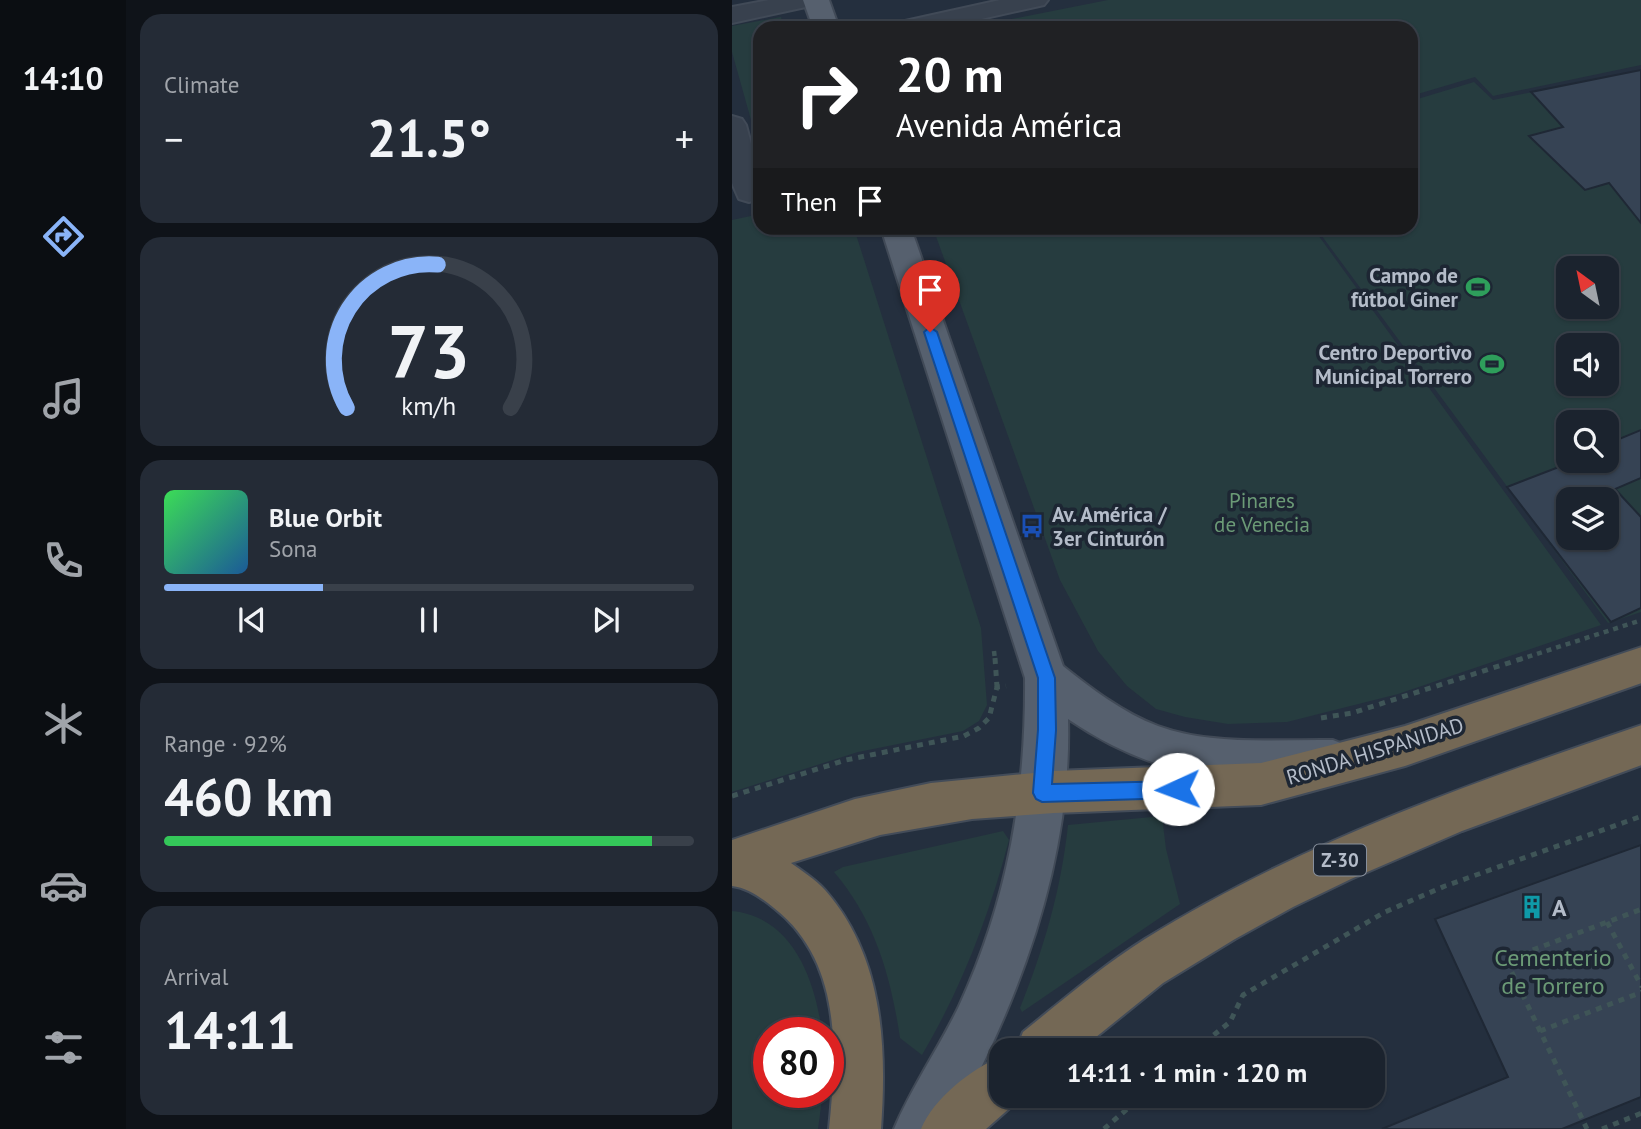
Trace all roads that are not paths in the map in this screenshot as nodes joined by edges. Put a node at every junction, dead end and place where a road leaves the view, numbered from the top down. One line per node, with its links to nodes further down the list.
1 (806, 0): 4 (street)
2 (816, 0): 5 (main road)
3 (1035, 0): 6 (street)
4 (732, 15)
5 (824, 21)
6 (938, 21)
7 (732, 125): 8 (street)
8 (747, 193)
9 (898, 235): 11 (main road)
10 (1641, 665): 13 (highway, RONDA HISPANIDAD)
11 (1046, 678): 13 (main road); 14 (main road)
12 (1641, 745): 16 (highway, Z-30)
13 (1356, 761): 14 (highway, RONDA HISPANIDAD)
14 (1042, 793): 15 (highway, RONDA HISPANIDAD); 19 (main road)
15 (733, 863): 18 (highway)
16 (1055, 1038)
17 (989, 1092): 20 (highway)
18 (855, 1129)
19 (920, 1129)
20 (947, 1129)

